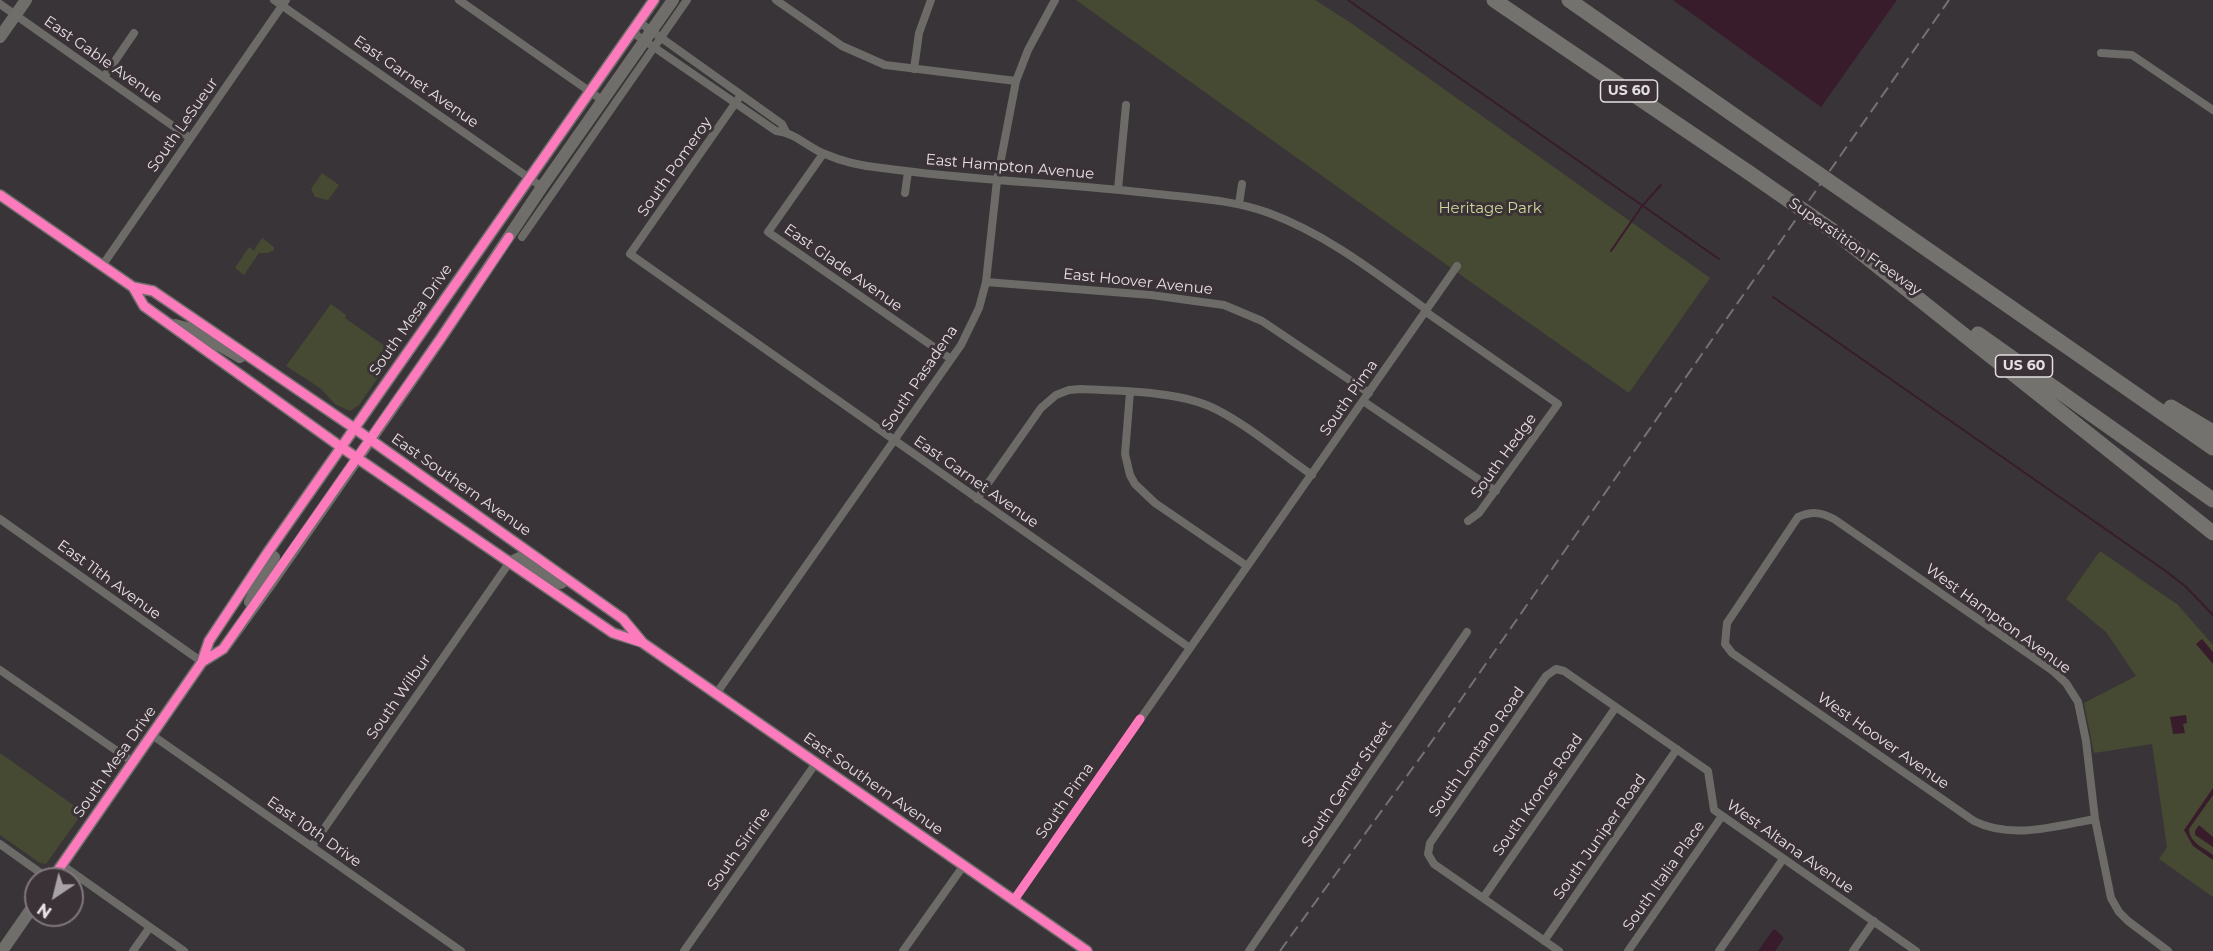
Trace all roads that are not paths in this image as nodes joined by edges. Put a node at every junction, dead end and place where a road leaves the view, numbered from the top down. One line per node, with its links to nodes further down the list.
1 (26, 0): 16 (main road)
2 (274, 0): 13 (street, East Garnet Avenue)
3 (459, 0): 26 (street)
4 (673, 0): 15 (main road, South Mesa Drive)
5 (687, 0): 20 (street, South Mesa Drive)
6 (776, 0): 22 (street)
7 (931, 0): 22 (street)
8 (1055, 0): 25 (street, South Pasadena)
9 (1492, 0): 44 (highway, Superstition Freeway / US 60, bridge)
10 (1569, 0): 23 (highway, US 60)
11 (1580, 0): 23 (highway)
12 (652, 1): 15 (street); 17 (main road, South Mesa Drive)
13 (284, 3): 33 (street, South LeSueur); 36 (street, East Garnet Avenue)
14 (0, 4): 16 (street, East Gable Avenue)
15 (665, 11): 20 (main road, South Mesa Drive)
16 (15, 15): 19 (main road); 24 (street, East Gable Avenue)
17 (636, 27): 20 (street, East Hampton Avenue); 26 (main road, South Mesa Drive)
18 (134, 33): 24 (street)
19 (0, 37)
20 (652, 39): 27 (street, East Hampton Avenue); 28 (main road, South Mesa Drive); 29 (street, East Hampton Avenue); 45 (street, South Mesa Drive)
21 (2101, 53): 31 (street)
22 (914, 69): 25 (street)
23 (1677, 75): 53 (highway, US 60, bridge)
24 (104, 77): 33 (street, East Gable Avenue)
25 (1016, 81): 37 (street, South Pasadena)
26 (590, 92): 28 (street); 36 (main road, South Mesa Drive)
27 (741, 95): 29 (street, South Pomeroy); 32 (street, East Hampton Avenue)
28 (602, 100): 39 (main road, South Mesa Drive)
29 (736, 103): 32 (street, East Hampton Avenue); 46 (street, South Pomeroy)
30 (1126, 105): 40 (street)
31 (2213, 110)
32 (786, 132): 34 (street, East Hampton Avenue)
33 (190, 138): 47 (street, South LeSueur)
34 (823, 154): 35 (street, East Hampton Avenue); 55 (street, East Glade Avenue)
35 (908, 172): 37 (street, East Hampton Avenue); 41 (street)
36 (529, 178): 39 (street, East Garnet Avenue); 59 (main road, South Mesa Drive)
37 (998, 180): 40 (street, East Hampton Avenue); 49 (street, South Pasadena)
38 (1242, 184): 43 (street)
39 (542, 187): 61 (main road, South Mesa Drive)
40 (1118, 189): 43 (street, East Hampton Avenue)
41 (905, 193)
42 (0, 195): 47 (main road, East Southern Avenue)
43 (1239, 204): 51 (street, East Hampton Avenue)
44 (1836, 233): 69 (highway, Superstition Freeway / US 60); 72 (highway)
45 (522, 237)
46 (630, 254): 62 (street, East Garnet Avenue)
47 (102, 266): 50 (main road, East Southern Avenue)
48 (1457, 266): 51 (street, South Pima)
49 (986, 282): 55 (street, South Pasadena); 57 (street, East Hoover Avenue)
50 (133, 287): 52 (main road, East Southern Avenue); 54 (main road, East Southern Avenue)
51 (1426, 311): 57 (street, South Pima); 58 (street, East Hampton Avenue)
52 (170, 324): 54 (main road); 63 (main road, East Southern Avenue)
53 (2060, 340): 60 (highway); 64 (highway, US 60)
54 (253, 358): 59 (main road, East Southern Avenue)
55 (951, 359): 62 (street, South Pasadena)
56 (1130, 392): 66 (street); 68 (street); 75 (street)
57 (1366, 397): 66 (street, South Pima); 67 (street, East Hoover Avenue)
58 (1558, 404): 67 (street, South Hedge)
59 (354, 428): 61 (main road, East Southern Avenue); 63 (main road, South Mesa Drive)
60 (2213, 432)
61 (370, 440): 65 (main road, South Mesa Drive); 77 (main road, East Southern Avenue)
62 (893, 441): 68 (street, East Garnet Avenue); 85 (street, South Pasadena)
63 (341, 447): 65 (main road, East Southern Avenue); 73 (main road, South Mesa Drive)
64 (2213, 448)
65 (357, 459): 74 (main road, East Southern Avenue); 78 (main road, South Mesa Drive)
66 (1312, 475): 75 (street, South Pima)
67 (1496, 491): 71 (street, South Hedge)
68 (977, 499): 81 (street, East Garnet Avenue)
69 (2213, 500)
70 (0, 519): 82 (street, East 11th Avenue)
71 (1468, 520)
72 (2213, 533)
73 (279, 537): 78 (main road); 82 (main road, South Mesa Drive)
74 (509, 563): 77 (main road); 80 (main road, East Southern Avenue); 94 (street, South Wilbur)
75 (1247, 566): 81 (street, South Pima)
76 (1747, 591): 92 (street, West Hoover Avenue); 92 (street, West Hampton Avenue)
77 (586, 592): 80 (main road, East Southern Avenue)
78 (249, 613): 82 (main road, South Mesa Drive)
79 (1467, 632): 112 (street, South Center Street)
80 (643, 643): 85 (main road, East Southern Avenue)
81 (1190, 648): 100 (street, South Pima)
82 (202, 663): 87 (main road, South Mesa Drive)
83 (1556, 669): 86 (street, West Altana Avenue); 99 (street, South Lontano Road)
84 (0, 670): 89 (street)
85 (716, 694): 90 (main road, East Southern Avenue)
86 (1616, 707): 88 (street, West Altana Avenue); 99 (street, South Kronos Road)
87 (152, 735): 89 (main road, South Mesa Drive); 94 (street, East 10th Drive)
88 (1677, 749): 91 (street, West Altana Avenue); 104 (street, South Juniper Road)
89 (133, 762): 96 (main road, South Mesa Drive)
90 (816, 763): 97 (main road, East Southern Avenue); 109 (street, South Sirrine)
91 (1722, 816): 95 (street, West Altana Avenue); 114 (street, South Italia Place)
92 (2095, 819): 118 (street, West Hampton Avenue)
93 (0, 844): 98 (street)
94 (312, 846): 108 (street, East 10th Drive)
95 (1783, 859): 102 (street, West Altana Avenue); 115 (street)
96 (62, 865): 103 (street)
97 (964, 865): 100 (main road, East Southern Avenue); 110 (street)
98 (34, 867)
99 (1483, 898): 104 (street)
100 (1014, 900): 111 (main road, East Southern Avenue)
101 (24, 919): 105 (main road)
102 (1874, 921): 116 (street); 117 (street, West Altana Avenue)
103 (150, 927): 106 (street); 107 (street)
104 (1544, 941): 113 (street)
105 (2, 951)
106 (134, 951)
107 (184, 951)
108 (461, 951)
109 (684, 951)
110 (903, 951)
111 (1087, 951)
112 (1249, 951)
113 (1559, 951)
114 (1628, 951)
115 (1719, 951)
116 (1853, 951)
117 (1916, 951)
118 (2168, 951)

